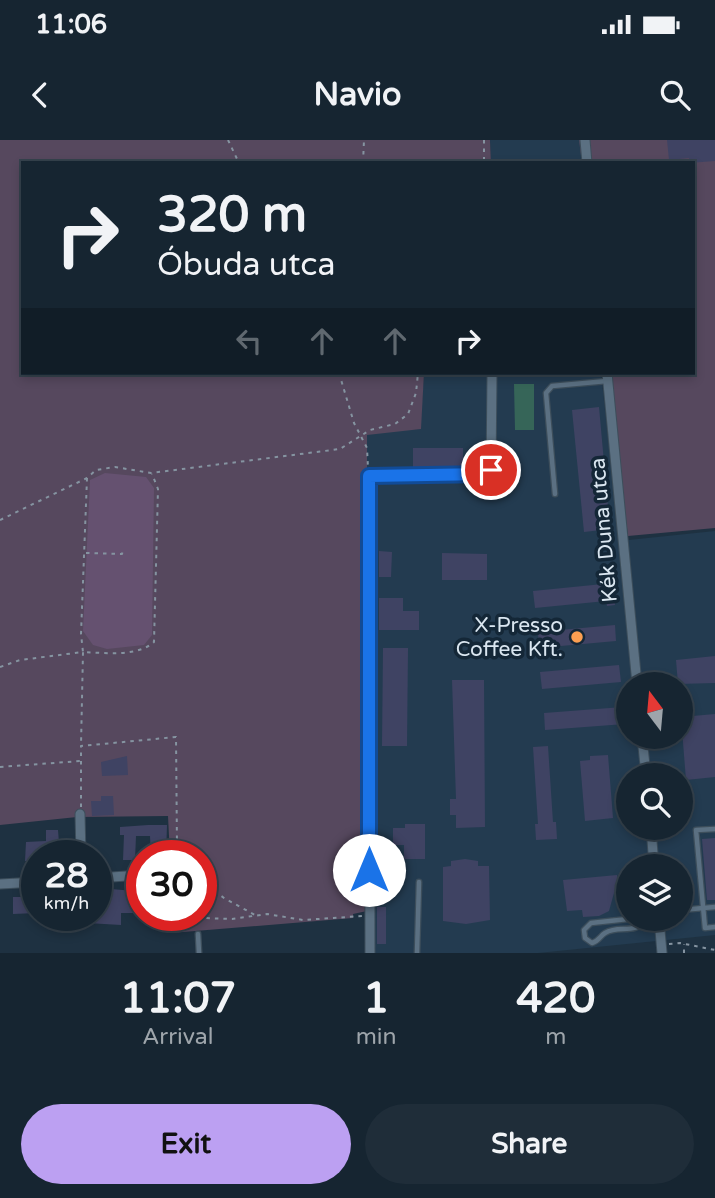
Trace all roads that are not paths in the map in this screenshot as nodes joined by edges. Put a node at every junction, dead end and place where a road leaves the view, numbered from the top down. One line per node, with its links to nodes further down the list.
1 (585, 140): 2 (street)
2 (587, 161)
3 (492, 375): 23 (street)
4 (607, 377): 5 (lane); 6 (street, Kék Duna utca)
5 (555, 494)
6 (636, 672)
7 (80, 814): 9 (street)
8 (715, 829): 14 (lane)
9 (80, 840)
10 (419, 882): 24 (lane)
11 (21, 883): 12 (street)
12 (0, 884)
13 (715, 907): 14 (lane)
14 (703, 908): 15 (lane); 17 (lane)
15 (693, 909)
16 (616, 920): 18 (lane)
17 (715, 927)
18 (616, 931)
19 (660, 931): 21 (street)
20 (198, 934): 22 (lane)
21 (662, 949)
22 (199, 953)
23 (370, 953)
24 (417, 953)

